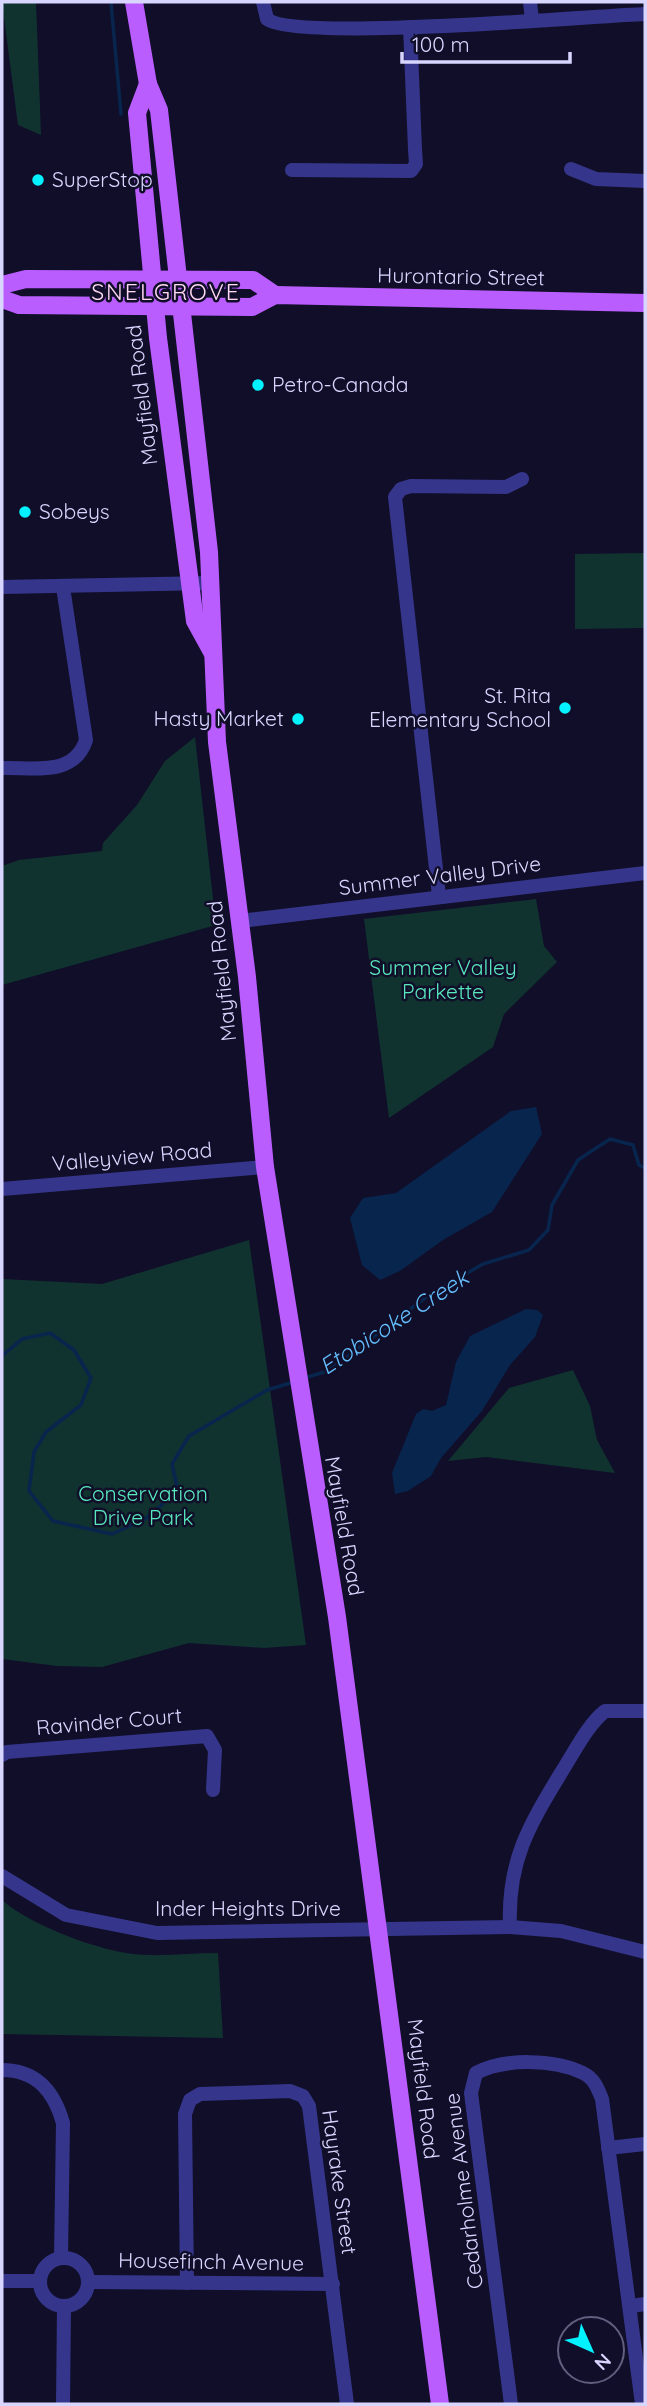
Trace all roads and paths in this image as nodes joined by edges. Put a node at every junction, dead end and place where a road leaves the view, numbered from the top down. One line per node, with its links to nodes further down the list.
1 (134, 2): 7 (main road, Mayfield Road)
2 (263, 2): 6 (street)
3 (530, 2): 5 (street)
4 (645, 14): 5 (street)
5 (532, 20): 6 (street)
6 (410, 27): 9 (street)
7 (148, 84): 11 (main road, Mayfield Road); 12 (main road, Mayfield Road)
8 (571, 169): 10 (street)
9 (292, 170)
10 (645, 181)
11 (153, 278): 12 (main road, Hurontario Street); 13 (main road, Hurontario Street); 17 (main road, Mayfield Road)
12 (178, 279): 14 (main road, Hurontario Street); 18 (main road, Mayfield Road)
13 (2, 285)
14 (275, 295): 16 (main road, Hurontario Street); 18 (main road, Hurontario Street)
15 (2, 299): 17 (main road, Hurontario Street)
16 (645, 303)
17 (155, 306): 18 (main road, Hurontario Street); 21 (main road, Mayfield Road)
18 (181, 306): 20 (main road, Mayfield Road)
19 (522, 479): 27 (street)
20 (210, 583): 21 (street); 24 (main road, Mayfield Road)
21 (190, 585): 23 (street); 24 (main road, Mayfield Road)
22 (2, 587): 23 (street)
23 (63, 587): 25 (street)
24 (213, 655): 28 (main road, Mayfield Road)
25 (2, 768)
26 (645, 873): 27 (street, Summer Valley Drive)
27 (439, 897): 28 (street, Summer Valley Drive)
28 (240, 920): 29 (main road, Mayfield Road)
29 (265, 1167): 30 (street, Valleyview Road); 36 (main road, Mayfield Road)
30 (2, 1189)
31 (645, 1711): 35 (street)
32 (2, 1755): 33 (street, Ravinder Court)
33 (213, 1790)
34 (2, 1876): 36 (street, Inder Heights Drive)
35 (510, 1927): 36 (street, Inder Heights Drive); 37 (street, Inder Heights Drive)
36 (380, 1929): 51 (main road, Mayfield Road)
37 (644, 1948)
38 (2, 2070): 41 (street)
39 (645, 2144): 40 (street)
40 (608, 2148): 47 (street, Cedarholme Avenue); 52 (street, Cedarholme Avenue)
41 (61, 2258): 43 (street); 44 (street)
42 (2, 2281): 43 (street)
43 (40, 2281): 48 (street)
44 (89, 2282): 45 (street, Housefinch Avenue); 48 (street)
45 (187, 2283): 46 (street, Housefinch Avenue); 46 (street, Hayrake Street)
46 (333, 2284): 50 (street, Hayrake Street)
47 (638, 2305): 53 (street, Cedarholme Avenue)
48 (64, 2307): 49 (street)
49 (63, 2404)
50 (347, 2404)
51 (440, 2404)
52 (510, 2404)
53 (642, 2404)

